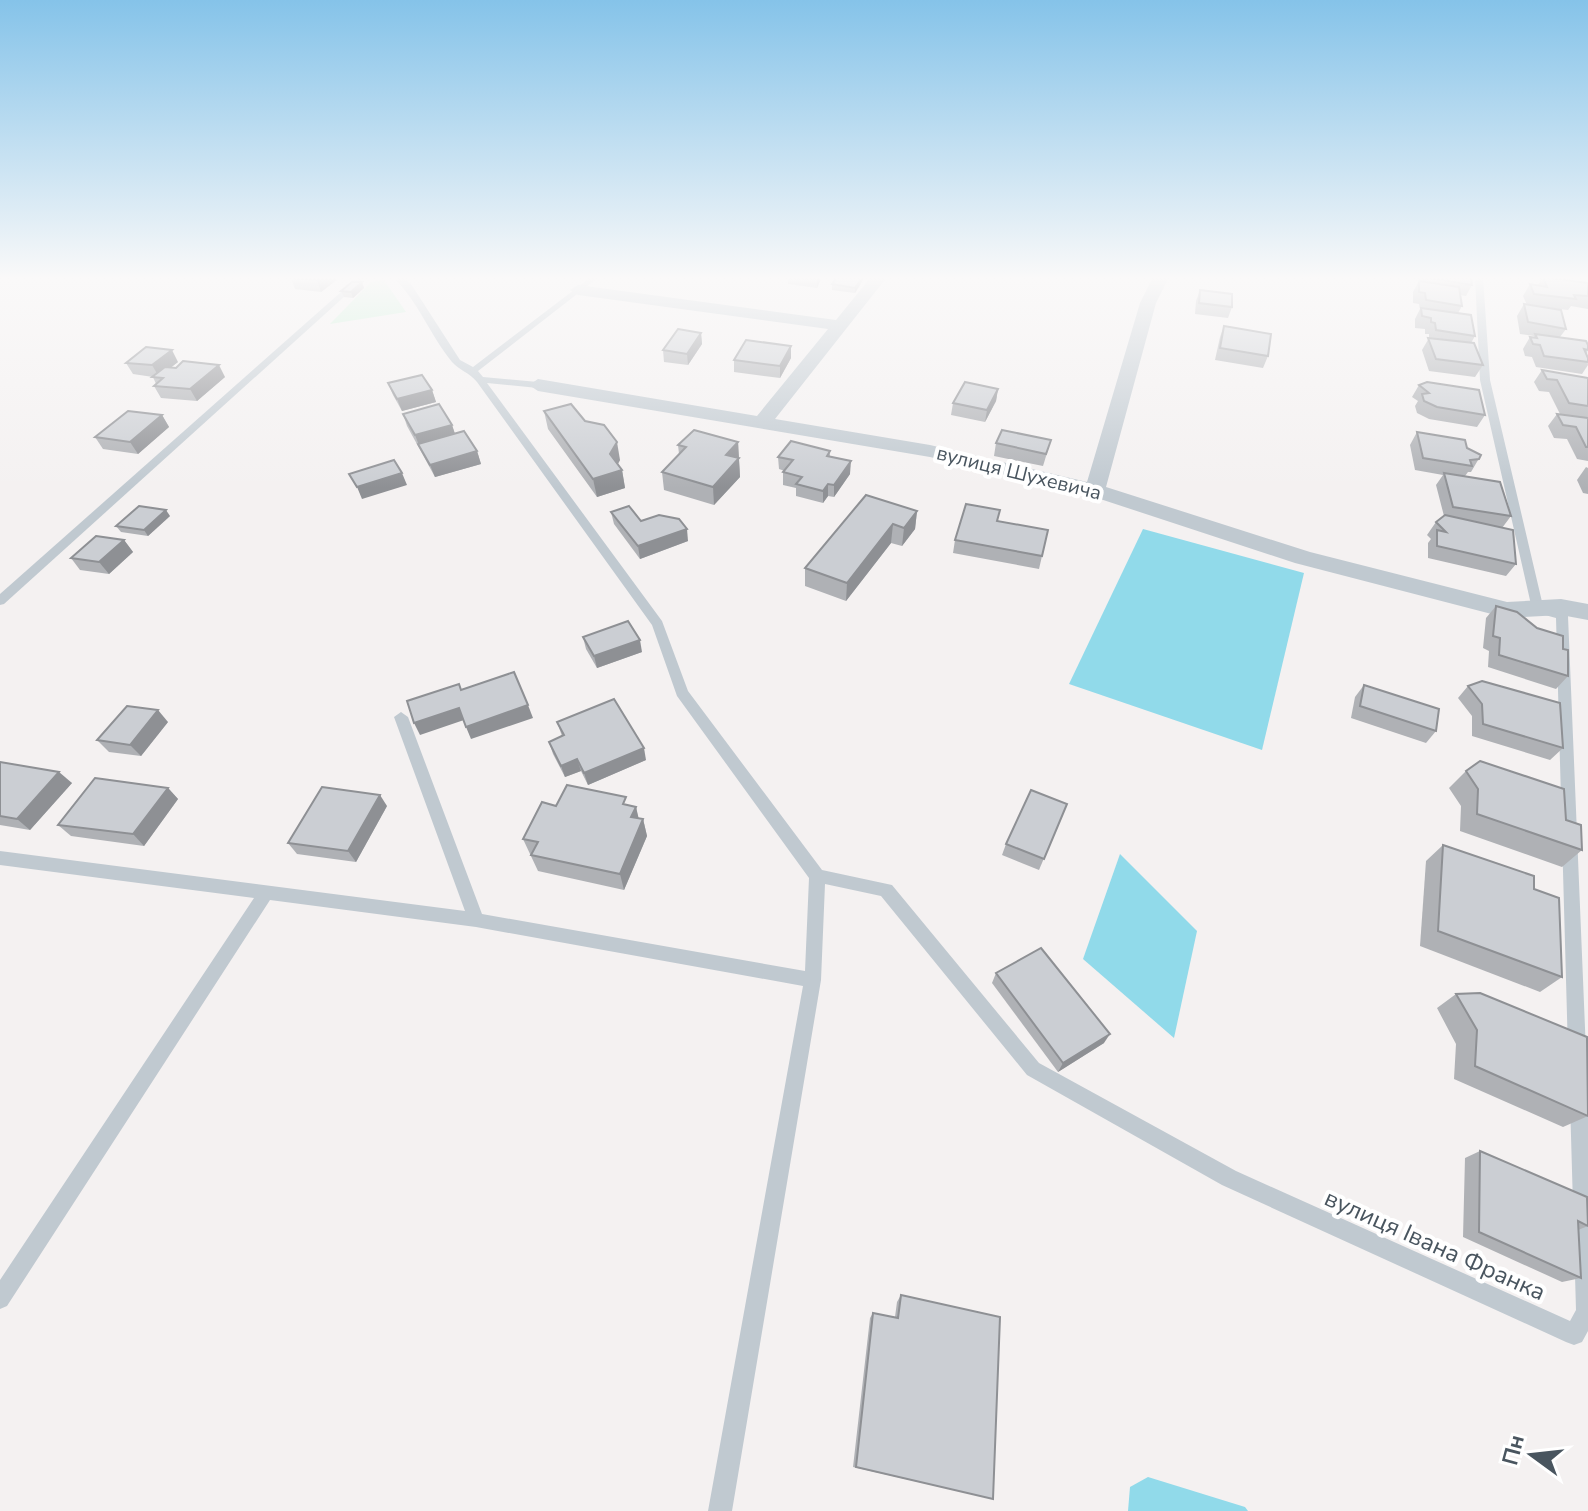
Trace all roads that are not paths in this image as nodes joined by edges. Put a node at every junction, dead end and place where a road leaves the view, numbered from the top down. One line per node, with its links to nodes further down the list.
1 (283, 348): 11 (lane)
2 (448, 348): 7 (lane)
3 (510, 348): 7 (lane)
4 (820, 348): 9 (street)
5 (1135, 348): 10 (street)
6 (1483, 348): 12 (lane)
7 (477, 376): 8 (lane); 16 (lane)
8 (538, 385): 9 (street, вулиця Шухевича)
9 (762, 422): 10 (street, вулиця Шухевича)
10 (1095, 490): 12 (street, вулиця Шухевича)
11 (0, 601)
12 (1538, 609): 13 (street, вулиця Шухевича); 16 (lane, вулиця Івана Франка)
13 (1588, 612)
14 (401, 717): 18 (lane)
15 (0, 858): 17 (lane)
16 (817, 876): 19 (lane)
17 (267, 892): 18 (lane); 20 (lane)
18 (476, 920): 19 (lane)
19 (813, 980): 21 (lane)
20 (0, 1299)
21 (720, 1511)

